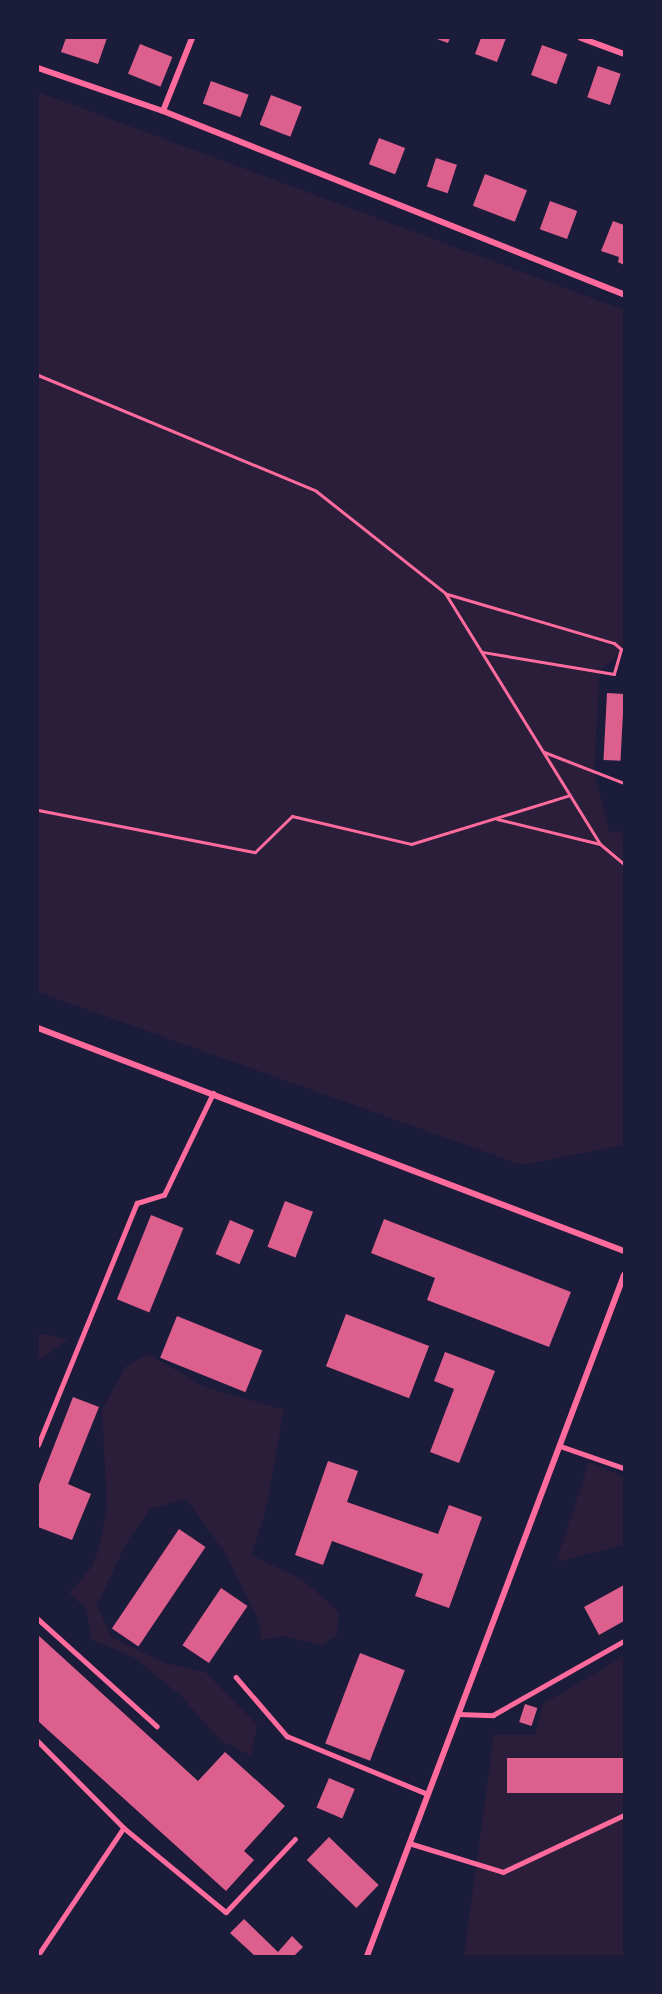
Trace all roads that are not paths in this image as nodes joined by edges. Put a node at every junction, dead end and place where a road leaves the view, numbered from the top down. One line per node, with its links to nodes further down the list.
1 (192, 38): 5 (street)
2 (581, 38): 3 (street)
3 (624, 54)
4 (38, 68): 5 (street)
5 (163, 111): 6 (street)
6 (624, 294)
7 (38, 1028): 8 (street)
8 (213, 1093): 9 (street); 11 (lane)
9 (624, 1251)
10 (624, 1275): 12 (street)
11 (38, 1445)
12 (560, 1446): 13 (lane); 17 (street)
13 (624, 1468)
14 (38, 1619): 18 (lane)
15 (624, 1641): 17 (lane)
16 (236, 1677): 20 (lane)
17 (459, 1714): 20 (street)
18 (157, 1726)
19 (38, 1741): 22 (lane)
20 (428, 1794): 24 (street)
21 (624, 1815): 24 (lane)
22 (124, 1828): 23 (lane); 25 (lane)
23 (295, 1839)
24 (409, 1843): 26 (street)
25 (38, 1956)
26 (367, 1956)

